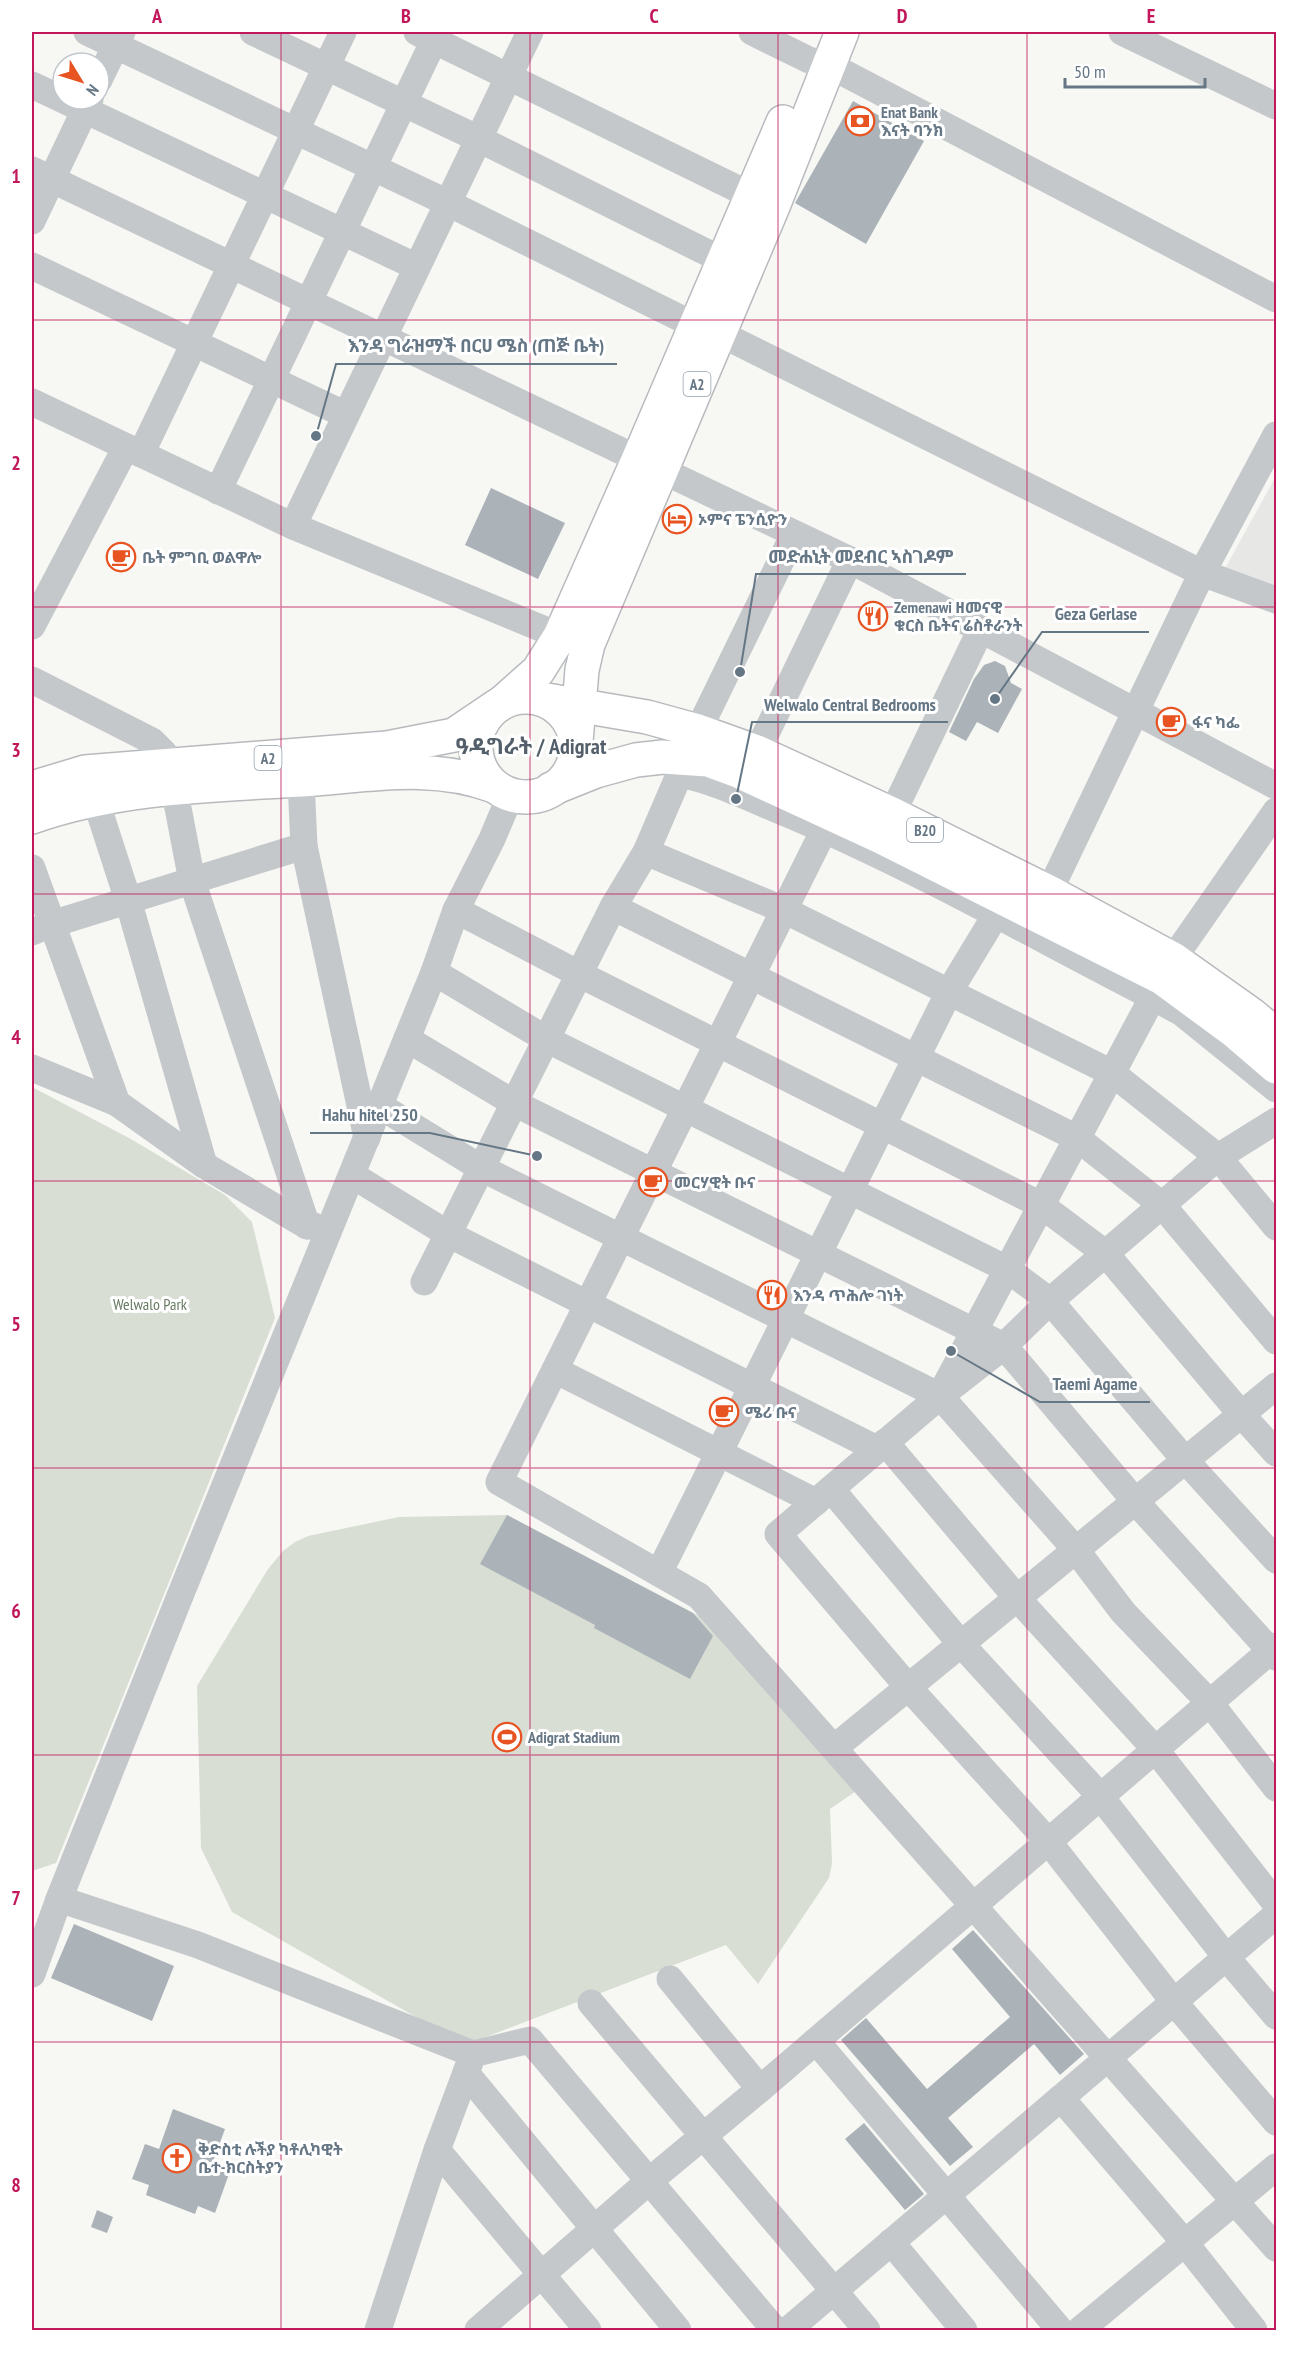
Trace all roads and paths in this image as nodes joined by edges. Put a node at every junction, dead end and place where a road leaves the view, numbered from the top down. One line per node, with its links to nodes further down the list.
1 (87, 32): 9 (street)
2 (253, 32): 12 (street)
3 (343, 32): 12 (street)
4 (530, 32): 13 (street)
5 (752, 32): 10 (street)
6 (842, 32): 10 (main road, A2)
7 (1122, 32): 17 (street)
8 (430, 34): 13 (street); 16 (street)
9 (119, 38): 11 (street); 20 (street)
10 (819, 52): 25 (main road, A2); 33 (street); 35 (main road, A2)
11 (111, 55)
12 (326, 66): 16 (street); 20 (street)
13 (509, 76): 21 (street); 25 (street)
14 (32, 85): 15 (street)
15 (51, 92)
16 (404, 103): 21 (street); 22 (street)
17 (1276, 106)
18 (83, 111): 23 (street)
19 (101, 111): 24 (street)
20 (296, 130): 22 (street); 24 (street)
21 (479, 139): 26 (street); 29 (street)
22 (373, 167): 26 (street); 28 (street)
23 (42, 175): 27 (street); 30 (street)
24 (265, 195): 28 (street); 30 (street)
25 (752, 196): 29 (main road, A2)
26 (448, 203): 32 (street); 35 (street)
27 (32, 221)
28 (342, 232): 32 (street); 34 (street)
29 (724, 261): 35 (main road, A2)
30 (231, 265): 34 (street); 37 (street)
31 (32, 266): 37 (street)
32 (417, 267): 36 (street)
33 (1276, 299)
34 (308, 302): 36 (street); 38 (street)
35 (708, 329): 43 (main road, A2); 48 (street)
36 (383, 337): 40 (street); 43 (street)
37 (194, 343): 38 (street); 42 (street)
38 (271, 380): 40 (street); 44 (street)
39 (32, 402): 42 (street)
40 (346, 415): 45 (street)
41 (1276, 435): 48 (street)
42 (133, 450): 44 (street); 50 (street)
43 (650, 465): 46 (street); 52 (main road, A2); 56 (main road, A2)
44 (218, 491): 45 (street)
45 (293, 526): 52 (street)
46 (794, 534): 47 (street); 60 (street)
47 (850, 560): 51 (street); 59 (street)
48 (1202, 573): 49 (street); 57 (street)
49 (1276, 600)
50 (34, 615)
51 (981, 629): 57 (street); 70 (street)
52 (560, 636): 55 (main road, A2)
53 (32, 680): 62 (street)
54 (541, 699): 55 (main road, A2); 56 (main road, B20); 58 (main road)
55 (500, 704): 61 (main road, A2); 66 (main road, A2)
56 (579, 705): 58 (main road, A2); 60 (main road, B20)
57 (1136, 711): 63 (street); 76 (street)
58 (576, 741): 65 (main road, A2)
59 (757, 752): 60 (main road, B20); 70 (main road, B20)
60 (688, 754): 65 (main road, B20); 70 (main road, B20); 71 (street); 73 (street)
61 (300, 768): 62 (main road, A2); 66 (main road, A2); 72 (street)
62 (172, 778): 64 (main road, A2); 67 (main road, A2); 75 (street)
63 (1276, 786)
64 (32, 788)
65 (551, 789): 66 (main road, A2)
66 (502, 790): 79 (street)
67 (95, 798): 68 (main road, A2); 77 (street)
68 (32, 817)
69 (1274, 819): 86 (street)
70 (887, 826): 76 (main road, B20); 86 (main road, B20)
71 (824, 830): 80 (street); 81 (street)
72 (304, 846): 75 (street); 103 (street)
73 (646, 852): 78 (street); 80 (street)
74 (32, 868): 82 (street)
75 (192, 881): 77 (street); 113 (street)
76 (1049, 892): 86 (main road, B20)
77 (128, 900): 82 (street); 106 (street)
78 (613, 907): 84 (street); 85 (street)
79 (456, 910): 83 (street); 84 (street)
80 (784, 910): 85 (street); 87 (street)
81 (995, 916): 86 (street); 87 (street)
82 (42, 928): 97 (street)
83 (435, 972): 89 (street); 90 (street)
84 (579, 974): 90 (street); 91 (street)
85 (751, 976): 91 (street); 92 (street)
86 (1163, 978): 88 (main road, B20); 93 (main road, B20); 95 (street); 96 (street)
87 (949, 992): 92 (street); 95 (street)
88 (1276, 1035)
89 (407, 1039): 98 (street); 99 (street)
90 (546, 1039): 98 (street); 100 (street)
91 (718, 1043): 100 (street); 102 (street)
92 (916, 1058): 102 (street); 104 (street)
93 (1276, 1067)
94 (32, 1068): 97 (street)
95 (1112, 1073): 104 (street); 105 (street)
96 (1276, 1089)
97 (117, 1103): 106 (street)
98 (514, 1103): 107 (street); 108 (street)
99 (380, 1106): 103 (street); 107 (street)
100 (686, 1108): 108 (street); 110 (street)
101 (1276, 1121): 105 (street)
102 (882, 1125): 110 (street); 111 (street)
103 (367, 1138): 109 (street)
104 (1077, 1138): 111 (street); 112 (street)
105 (1218, 1157): 112 (street); 114 (street)
106 (204, 1164): 113 (street)
107 (482, 1168): 115 (street); 116 (street)
108 (653, 1173): 116 (street); 118 (street)
109 (352, 1175): 113 (street); 115 (street)
110 (850, 1190): 118 (street); 119 (street)
111 (1041, 1205): 117 (street); 119 (street)
112 (1162, 1205): 117 (street); 125 (street)
113 (319, 1226): 151 (street)
114 (1276, 1227)
115 (448, 1234): 120 (street); 122 (street)
116 (621, 1238): 122 (street); 123 (street)
117 (1105, 1253): 121 (street); 131 (street)
118 (817, 1255): 123 (street); 124 (street)
119 (1007, 1269): 121 (street); 124 (street)
120 (424, 1282)
121 (1050, 1300): 126 (street); 135 (street)
122 (588, 1304): 127 (street); 128 (street)
123 (785, 1320): 128 (street); 130 (street)
124 (973, 1333): 126 (street); 130 (street)
125 (1276, 1341)
126 (1004, 1346): 130 (street); 137 (street)
127 (555, 1370): 133 (street); 140 (street)
128 (751, 1386): 132 (street); 133 (street)
129 (1276, 1386): 131 (street)
130 (940, 1396): 132 (street); 138 (street)
131 (1241, 1414): 134 (street); 135 (street)
132 (881, 1446): 136 (street); 141 (street)
133 (718, 1452): 136 (street); 140 (street)
134 (1276, 1453)
135 (1185, 1460): 137 (street); 139 (street)
136 (823, 1495): 142 (street); 144 (street)
137 (1136, 1501): 138 (street); 143 (street)
138 (1076, 1550): 141 (street); 145 (street)
139 (1276, 1560)
140 (659, 1573): 146 (street)
141 (1017, 1598): 142 (street); 147 (street)
142 (961, 1644): 144 (street); 149 (street)
143 (1275, 1651): 145 (street)
144 (908, 1687): 146 (street); 150 (street)
145 (1210, 1703): 147 (street); 148 (street)
146 (834, 1748): 153 (street)
147 (1155, 1749): 149 (street); 152 (street)
148 (1276, 1788)
149 (1100, 1796): 150 (street); 155 (street)
150 (1048, 1841): 153 (street); 158 (street)
151 (59, 1899): 156 (street); 163 (street)
152 (1276, 1904)
153 (973, 1906): 161 (street); 162 (street)
154 (1276, 1915): 155 (street)
155 (1226, 1957): 158 (street); 160 (street)
156 (32, 1974)
157 (670, 1979): 164 (street)
158 (1174, 2002): 162 (street); 166 (street)
159 (591, 2003): 167 (street)
160 (1276, 2016)
161 (816, 2041): 164 (street); 171 (street)
162 (1108, 2058): 165 (street); 172 (street)
163 (470, 2063): 168 (street); 170 (street); 173 (street)
164 (760, 2089): 167 (street)
165 (1061, 2098): 171 (street); 175 (street)
166 (1276, 2122)
167 (704, 2137): 170 (street); 178 (street)
168 (437, 2150): 177 (street); 180 (street)
169 (1276, 2167): 172 (street)
170 (648, 2181): 173 (street); 183 (street)
171 (946, 2196): 174 (street); 187 (street)
172 (1235, 2202): 175 (street); 176 (street)
173 (595, 2230): 177 (street); 182 (street)
174 (891, 2242): 178 (street); 186 (street)
175 (1185, 2243): 188 (street); 189 (street)
176 (1276, 2248)
177 (543, 2275): 179 (street); 181 (street)
178 (834, 2291): 184 (street); 185 (street)
179 (491, 2326)
180 (378, 2331)
181 (588, 2331)
182 (678, 2331)
183 (775, 2331)
184 (788, 2331)
185 (867, 2331)
186 (964, 2331)
187 (1060, 2331)
188 (1080, 2331)
189 (1254, 2331)

